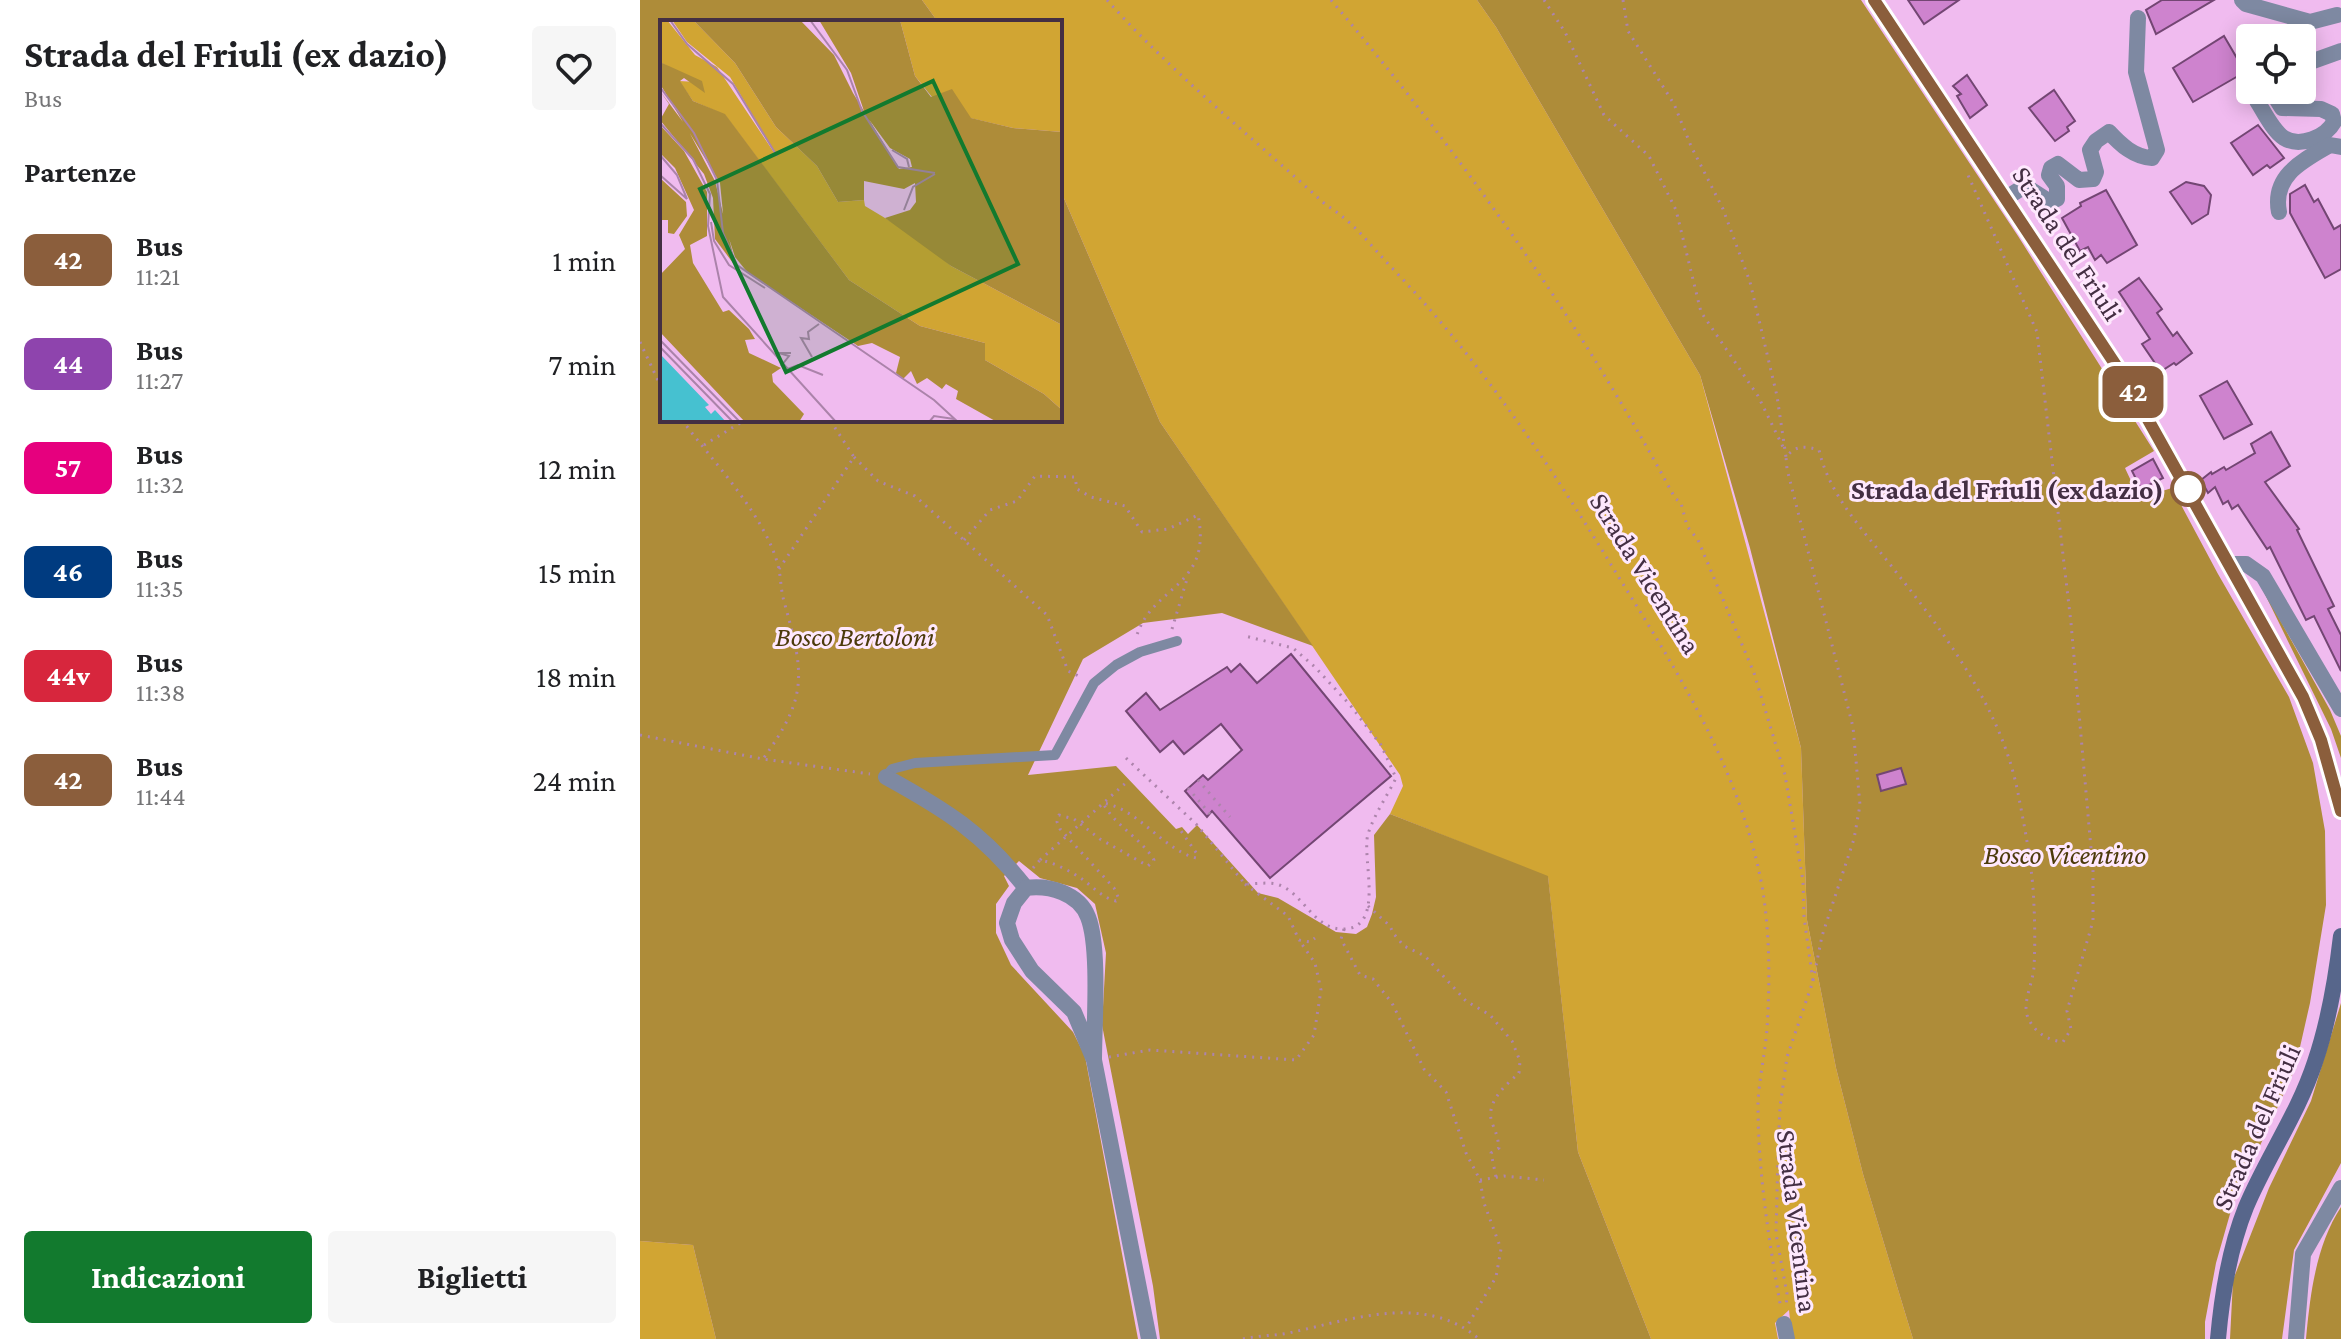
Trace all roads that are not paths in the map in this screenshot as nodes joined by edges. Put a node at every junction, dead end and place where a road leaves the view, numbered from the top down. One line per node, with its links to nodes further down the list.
1 (1874, 0): 10 (main road, Strada del Friuli)
2 (2242, 0): 3 (street)
3 (2336, 13)
4 (2138, 18): 10 (street)
5 (2341, 51): 6 (street)
6 (2316, 60)
7 (2259, 104): 8 (street)
8 (2280, 104)
9 (2341, 147): 11 (street)
10 (2006, 198): 12 (main road, Strada del Friuli)
11 (2279, 212)
12 (2230, 564): 14 (street); 16 (main road, Strada del Friuli)
13 (1172, 642): 15 (lane)
14 (2341, 709)
15 (886, 777): 17 (street)
16 (2341, 811)
17 (1026, 888): 19 (street); 19 (street)
18 (2341, 936): 22 (main road, Strada del Friuli)
19 (1094, 1060): 21 (street)
20 (2341, 1188): 23 (street)
21 (1149, 1339)
22 (2218, 1339)
23 (2296, 1339)

